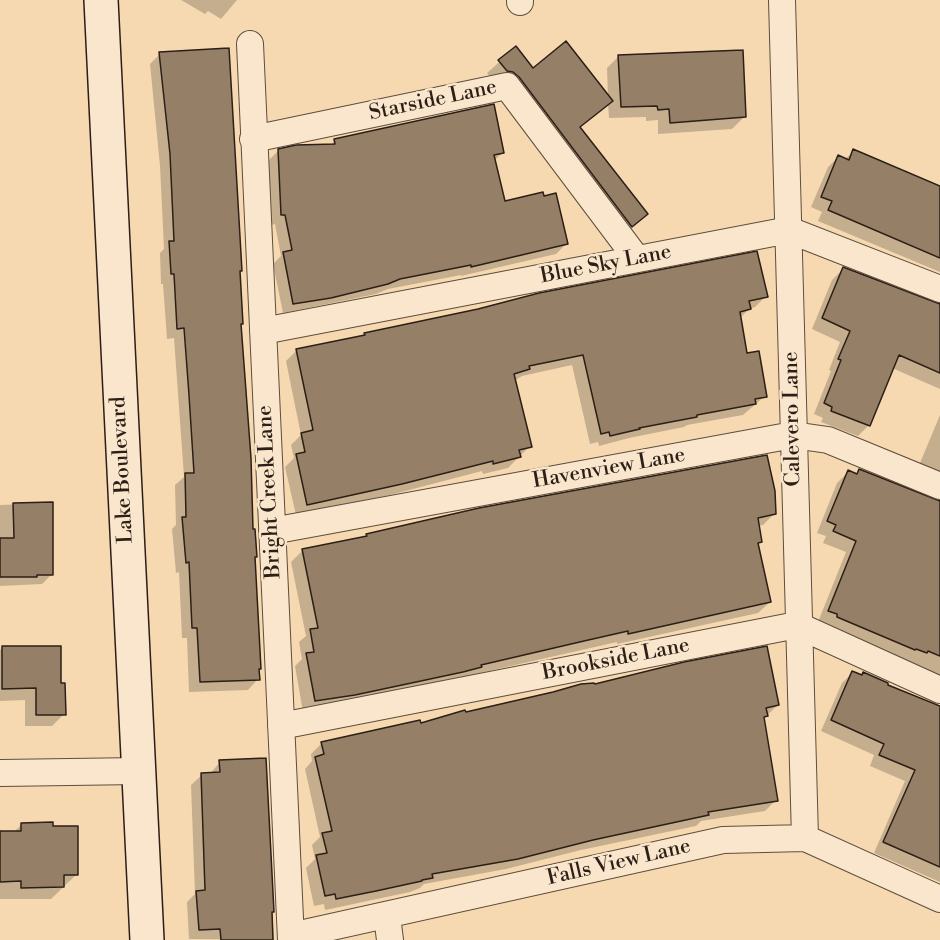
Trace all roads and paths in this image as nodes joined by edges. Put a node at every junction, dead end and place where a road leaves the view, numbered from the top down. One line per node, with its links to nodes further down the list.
1 (101, 0): 15 (main road, Lake Boulevard)
2 (783, 0): 5 (street, Calevero Lane)
3 (250, 45): 4 (street, Bright Creek Lane)
4 (253, 139): 6 (street, Starside Lane); 8 (street, Bright Creek Lane)
5 (789, 230): 6 (street, Blue Sky Lane); 7 (street); 9 (street, Calevero Lane)
6 (637, 259): 8 (street, Blue Sky Lane)
7 (940, 289)
8 (263, 331): 11 (street, Bright Creek Lane)
9 (793, 435): 10 (street, Havenview Lane); 11 (street, Havenview Lane); 12 (street, Calevero Lane)
10 (940, 486)
11 (272, 531): 14 (street, Bright Creek Lane)
12 (797, 625): 13 (street); 14 (street, Brookside Lane); 17 (street, Calevero Lane)
13 (940, 690)
14 (281, 726): 20 (street, Bright Creek Lane)
15 (139, 771): 16 (street); 21 (main road, Lake Boulevard)
16 (0, 773)
17 (804, 838): 18 (street, Falls View Lane); 19 (street, Falls View Lane)
18 (940, 899)
19 (388, 928): 20 (street, Falls View Lane)
20 (291, 938)
21 (147, 940)

